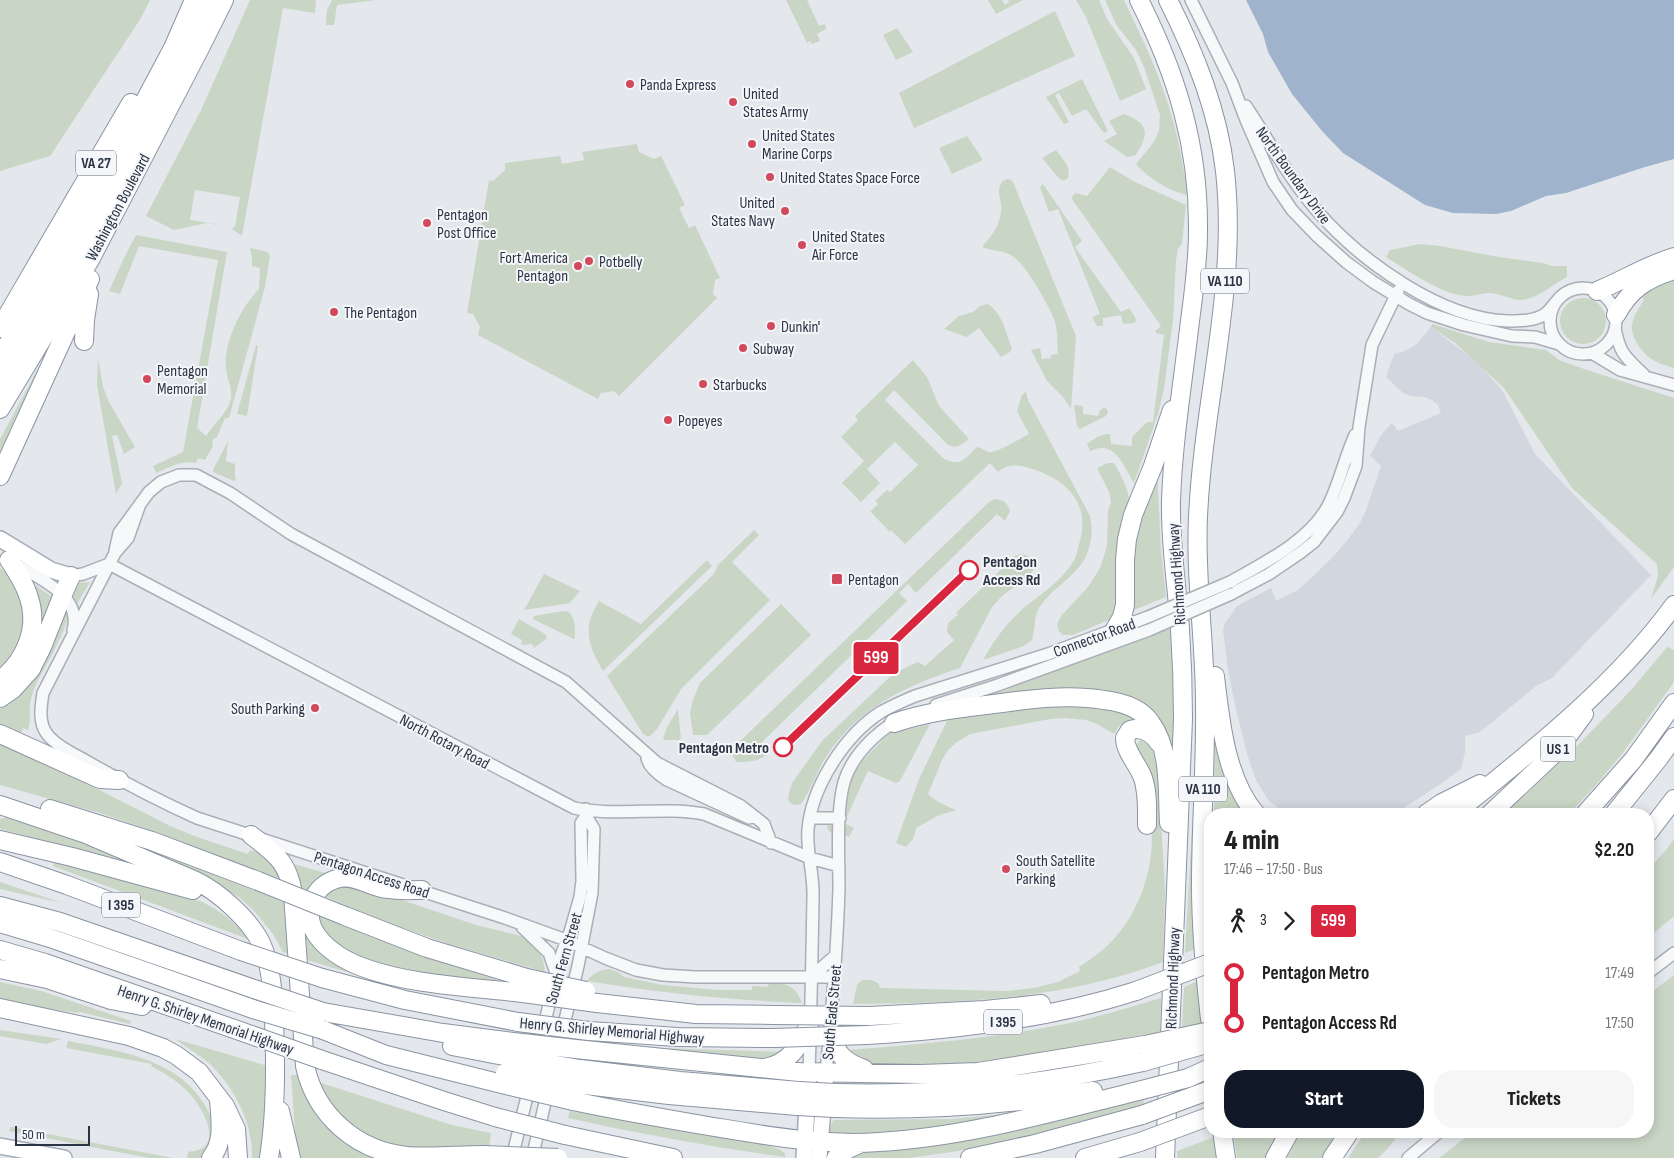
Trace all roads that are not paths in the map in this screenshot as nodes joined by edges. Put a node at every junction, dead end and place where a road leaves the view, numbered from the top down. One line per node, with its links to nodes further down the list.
1 (193, 0): 17 (highway, VA 27); 21 (highway)
2 (211, 0): 24 (highway)
3 (224, 0): 8 (highway, Washington Boulevard / VA 27)
4 (1139, 0): 22 (highway, Richmond Highway / VA 110)
5 (1168, 0): 32 (highway, Richmond Highway / VA 110)
6 (1191, 0): 7 (street, North Boundary Drive)
7 (1232, 83): 12 (street, North Boundary Drive); 14 (street, North Boundary Drive)
8 (132, 180): 10 (highway); 26 (highway, Washington Boulevard / VA 27)
9 (1674, 257): 13 (highway)
10 (96, 266): 18 (highway); 28 (highway)
11 (1674, 270): 16 (highway)
12 (1402, 283): 14 (street, Connector Road); 15 (street, North Boundary Drive)
13 (1596, 291): 15 (street); 16 (street)
14 (1395, 296): 19 (street, North Boundary Drive); 27 (street, Connector Road)
15 (1555, 303): 19 (street)
16 (1616, 321): 20 (street); 23 (street)
17 (0, 328)
18 (84, 341)
19 (1559, 344): 20 (street)
20 (1592, 353): 23 (street)
21 (0, 358)
22 (1183, 376): 38 (highway); 74 (highway, Richmond Highway / VA 110)
23 (1646, 377): 25 (street)
24 (0, 384)
25 (1674, 385)
26 (0, 409)
27 (1359, 426): 38 (street, Connector Road, bridge); 44 (street, Connector Road, bridge)
28 (0, 476)
29 (0, 539): 34 (main road)
30 (5, 557): 36 (street); 41 (highway)
31 (109, 564): 33 (street, North Rotary Road); 34 (street); 35 (street, Pentagon Access Road); 67 (street, Pentagon Access Road)
32 (1199, 572): 54 (highway); 77 (highway, Richmond Highway / VA 110)
33 (127, 574): 35 (street); 60 (street, North Rotary Road)
34 (71, 576): 36 (highway)
35 (101, 581): 39 (street, Pentagon Access Road)
36 (63, 594): 39 (street, Pentagon Access Road); 42 (highway)
37 (1670, 611): 40 (highway)
38 (1115, 629): 61 (street, Connector Road)
39 (70, 641): 50 (street, Pentagon Access Road)
40 (1615, 674): 49 (highway); 57 (highway, US 1)
41 (0, 680)
42 (0, 698)
43 (1674, 703): 58 (highway)
44 (913, 715): 45 (highway); 48 (highway)
45 (894, 723): 62 (street)
46 (0, 734): 50 (highway)
47 (1674, 737): 59 (highway)
48 (1162, 748): 63 (highway); 74 (highway)
49 (1503, 773): 55 (highway); 56 (highway)
50 (119, 780): 65 (street, Pentagon Access Road)
51 (0, 796): 89 (highway, bridge)
52 (1674, 799): 64 (highway)
53 (0, 805): 73 (highway)
54 (1252, 808)
55 (1434, 808)
56 (1461, 808)
57 (1496, 808)
58 (1591, 808)
59 (1620, 808)
60 (586, 812): 67 (street, North Rotary Road); 78 (street, South Fern Street); 79 (street, South Fern Street)
61 (810, 818): 62 (street); 68 (street, Connector Road)
62 (840, 818): 70 (street)
63 (1147, 825)
64 (1654, 825)
65 (251, 835): 71 (street, Pentagon Access Road); 128 (highway, bridge)
66 (0, 840): 73 (highway)
67 (772, 843): 68 (street, North Rotary Road)
68 (810, 858): 70 (street, North Rotary Road); 87 (street, South Eads Street)
69 (0, 862): 90 (highway, Henry G. Shirley Memorial Highway / I 395, bridge)
70 (839, 866): 82 (street, South Eads Street)
71 (422, 890): 75 (street, Pentagon Access Road); 89 (highway)
72 (0, 906): 100 (highway, bridge)
73 (234, 910): 108 (highway)
74 (1175, 919): 135 (highway, Richmond Highway / VA 110)
75 (514, 921): 78 (street, Pentagon Access Road); 86 (street)
76 (0, 923): 100 (highway, bridge)
77 (1204, 934)
78 (566, 940): 79 (street, Pentagon Access Road); 86 (street, South Fern Street)
79 (582, 948): 87 (street, Pentagon Access Road); 127 (street, South Fern Street)
80 (0, 950): 92 (highway, Henry G. Shirley Memorial Highway)
81 (1674, 953): 84 (street)
82 (835, 956): 87 (street); 88 (street, South Eads Street)
83 (1204, 965): 90 (highway, Henry G. Shirley Memorial Highway / I 395, bridge)
84 (1654, 968)
85 (0, 969): 92 (highway)
86 (556, 975): 126 (street, South Fern Street)
87 (811, 977): 88 (street, Pentagon Access Road); 95 (street, South Eads Street)
88 (834, 977): 97 (street, South Eads Street)
89 (525, 986): 90 (highway, bridge)
90 (1136, 991)
91 (0, 1008): 94 (highway)
92 (195, 1015): 129 (highway, Henry G. Shirley Memorial Highway, bridge)
93 (0, 1017): 94 (highway)
94 (58, 1021): 110 (highway)
95 (809, 1025): 102 (highway); 104 (street, South Eads Street)
96 (1204, 1033): 99 (highway, bridge)
97 (830, 1035): 104 (street, South Eads Street); 105 (highway)
98 (1204, 1044): 99 (highway, bridge)
99 (1144, 1053): 105 (highway); 111 (highway)
100 (507, 1064): 102 (highway, bridge); 106 (highway, bridge); 106 (highway, bridge)
101 (1204, 1066): 107 (highway)
102 (758, 1069): 104 (highway)
103 (1204, 1071): 107 (highway, bridge)
104 (817, 1072): 105 (highway); 120 (main road, South Eads Street)
105 (877, 1074)
106 (577, 1085): 111 (highway, bridge); 120 (highway)
107 (1142, 1085): 111 (highway); 118 (highway)
108 (276, 1089): 124 (highway); 125 (highway)
109 (1204, 1092): 132 (highway, bridge)
110 (218, 1095): 122 (highway); 123 (highway)
111 (835, 1100)
112 (1204, 1118): 117 (highway, bridge)
113 (1223, 1138): 136 (highway)
114 (1286, 1138): 137 (highway)
115 (1345, 1138): 138 (highway)
116 (1432, 1138): 139 (street)
117 (1140, 1142): 133 (highway); 134 (highway)
118 (861, 1143): 120 (highway); 131 (highway)
119 (0, 1146): 121 (main road)
120 (815, 1146): 130 (main road, South Eads Street)
121 (64, 1158)
122 (211, 1158)
123 (238, 1158)
124 (269, 1158)
125 (291, 1158)
126 (512, 1158)
127 (532, 1158)
128 (558, 1158)
129 (673, 1158)
130 (804, 1158)
131 (836, 1158)
132 (970, 1158)
133 (1084, 1158)
134 (1117, 1158)
135 (1165, 1158)
136 (1226, 1158)
137 (1275, 1158)
138 (1332, 1158)
139 (1408, 1158)

